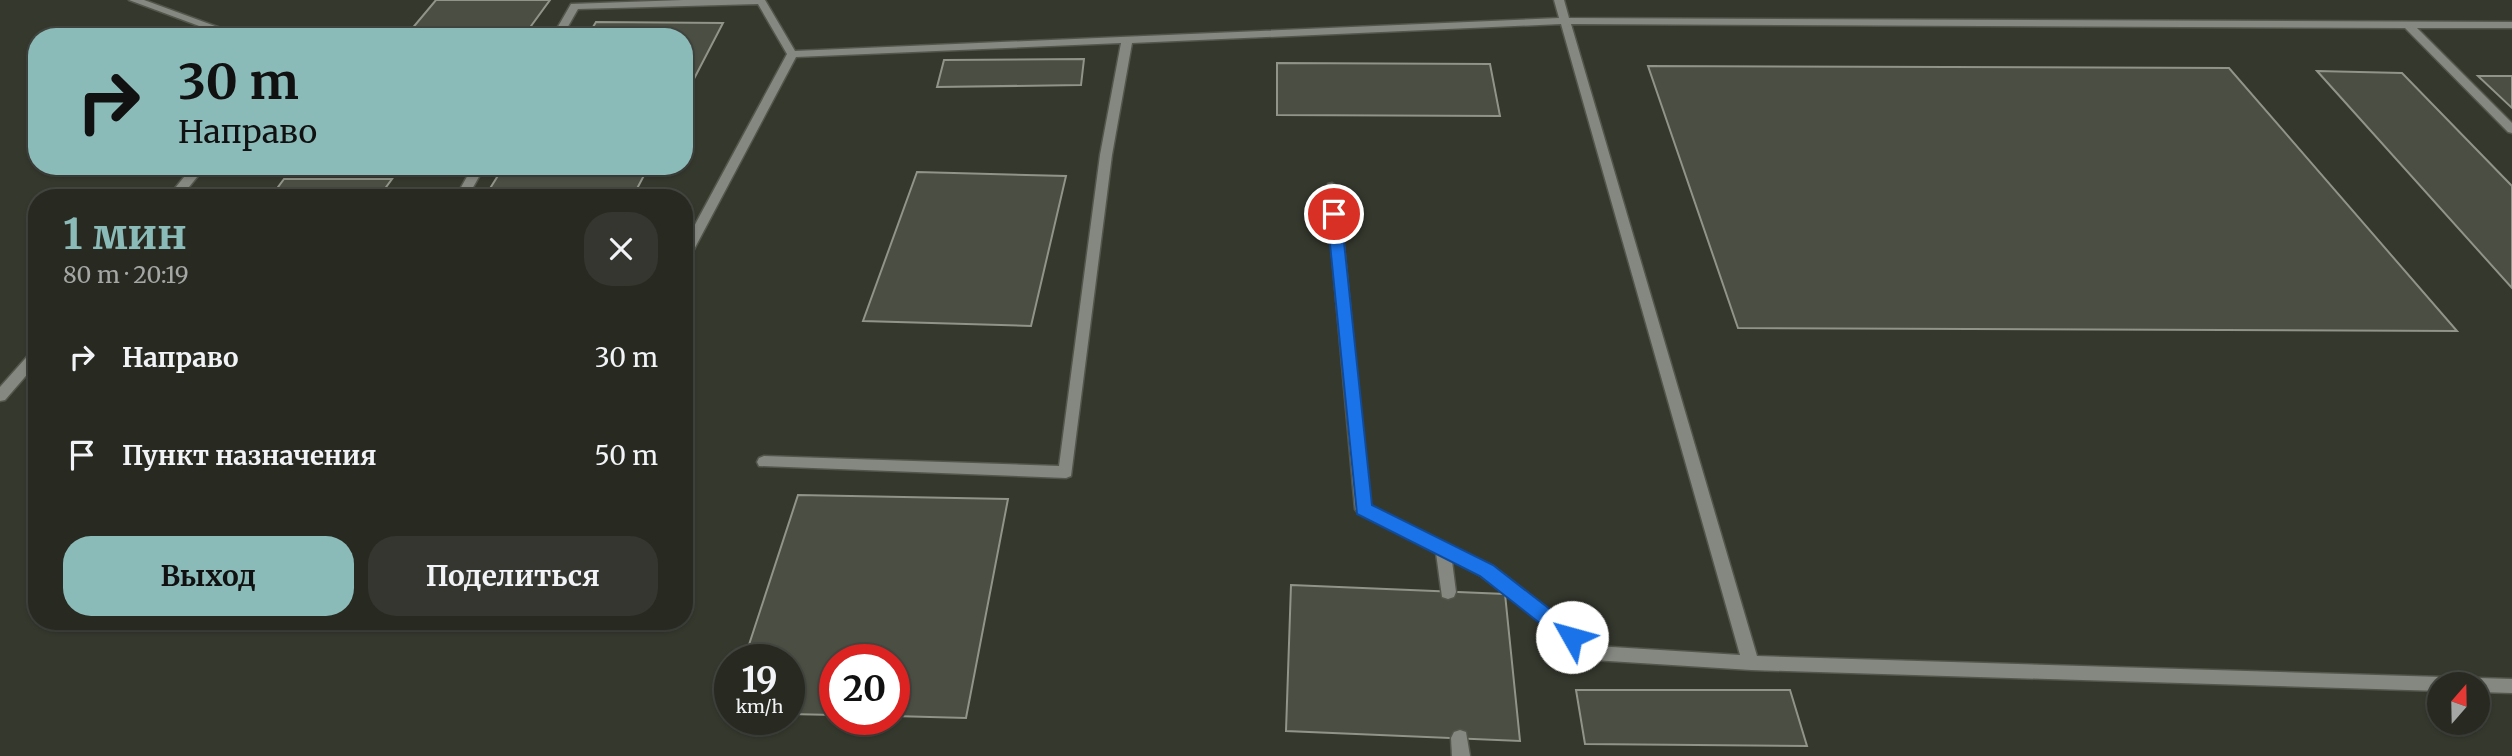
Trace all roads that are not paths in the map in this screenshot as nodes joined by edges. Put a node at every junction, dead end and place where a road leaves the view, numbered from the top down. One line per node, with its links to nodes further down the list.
1 (134, 0): 6 (lane)
2 (1559, 0): 3 (lane)
3 (1565, 21): 5 (lane); 8 (lane); 20 (lane)
4 (2512, 25): 5 (lane)
5 (2409, 26): 10 (lane)
6 (214, 28)
7 (562, 28): 9 (lane)
8 (1127, 39): 9 (lane); 17 (lane)
9 (792, 54): 14 (lane)
10 (2512, 130)
11 (193, 175): 13 (lane)
12 (1332, 187): 18 (lane)
13 (181, 189)
14 (693, 240)
15 (28, 364): 16 (lane)
16 (0, 396)
17 (764, 462)
18 (1443, 549): 19 (lane); 20 (lane)
19 (1448, 592)
20 (1751, 663): 21 (lane)
21 (2427, 684)
22 (2490, 685): 23 (lane)
23 (2512, 686)

